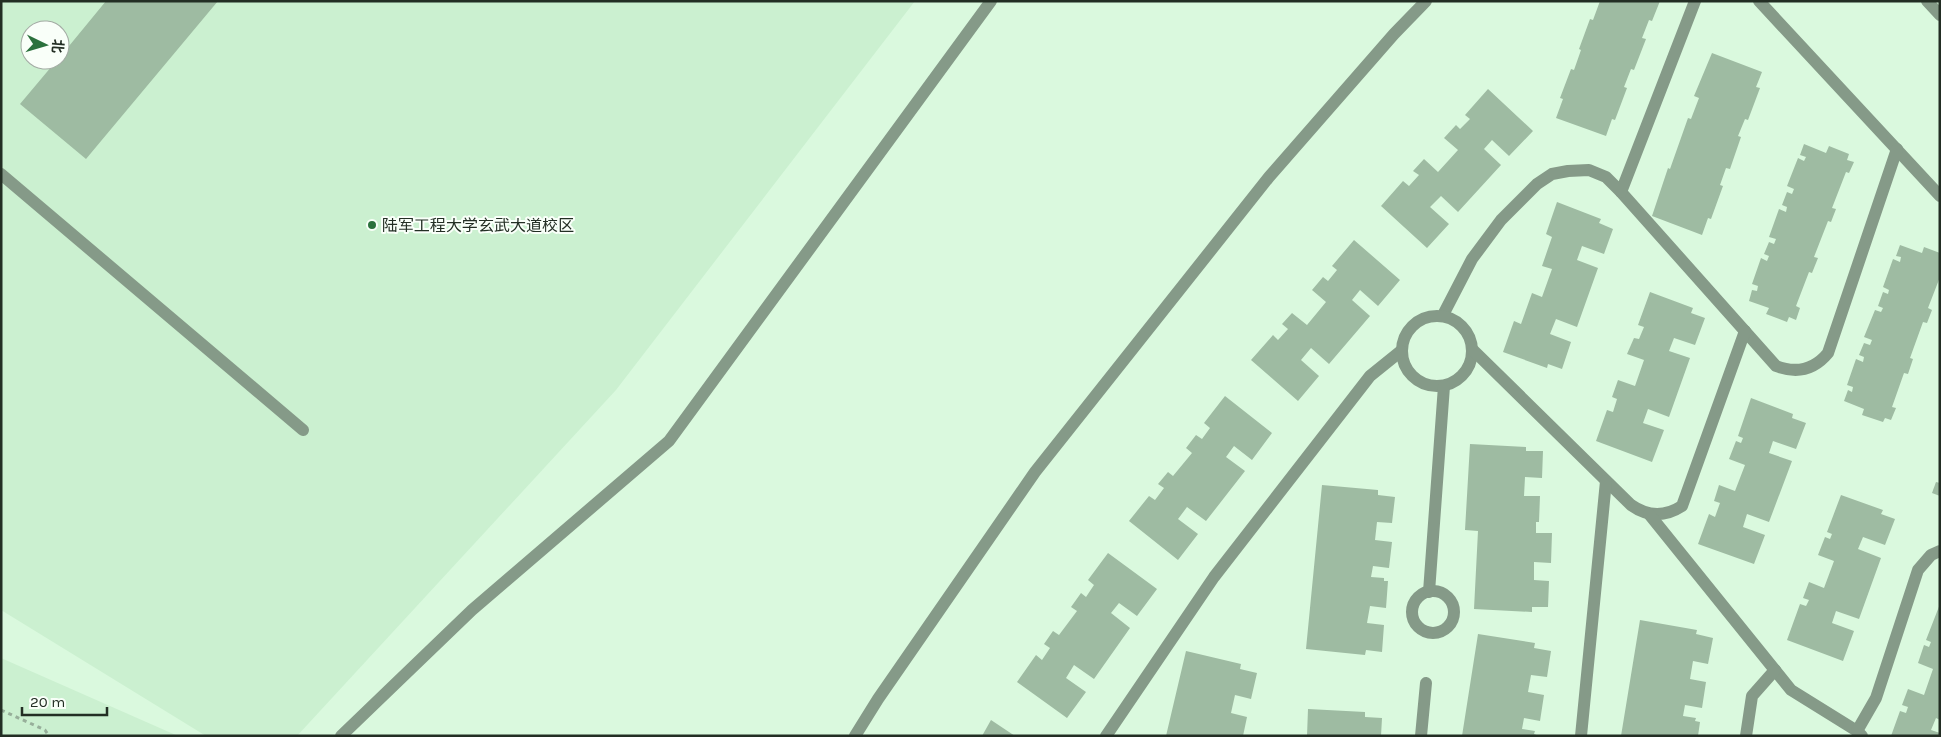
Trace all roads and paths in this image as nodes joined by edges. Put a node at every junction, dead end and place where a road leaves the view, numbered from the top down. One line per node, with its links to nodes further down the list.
1 (991, 1): 26 (street)
2 (1426, 1): 27 (street)
3 (1695, 1): 9 (street)
4 (1759, 1): 7 (street)
5 (1927, 1): 6 (street)
6 (1940, 14)
7 (1897, 150): 10 (street); 12 (street)
8 (1, 174): 16 (street)
9 (1621, 192): 11 (street); 12 (street)
10 (1940, 196)
11 (1443, 315): 13 (street); 14 (street)
12 (1746, 331): 18 (street)
13 (1473, 350): 15 (street); 17 (street)
14 (1401, 351): 15 (street); 28 (street)
15 (1444, 386): 20 (street)
16 (303, 430)
17 (1606, 480): 18 (street); 30 (street)
18 (1649, 514): 21 (street)
19 (1940, 551): 24 (street)
20 (1429, 592)
21 (1775, 670): 24 (street); 31 (street)
22 (1426, 684): 29 (street)
23 (1, 710): 25 (path)
24 (1859, 733)
25 (49, 736)
26 (341, 736)
27 (855, 736)
28 (1106, 736)
29 (1421, 736)
30 (1581, 736)
31 (1746, 736)

